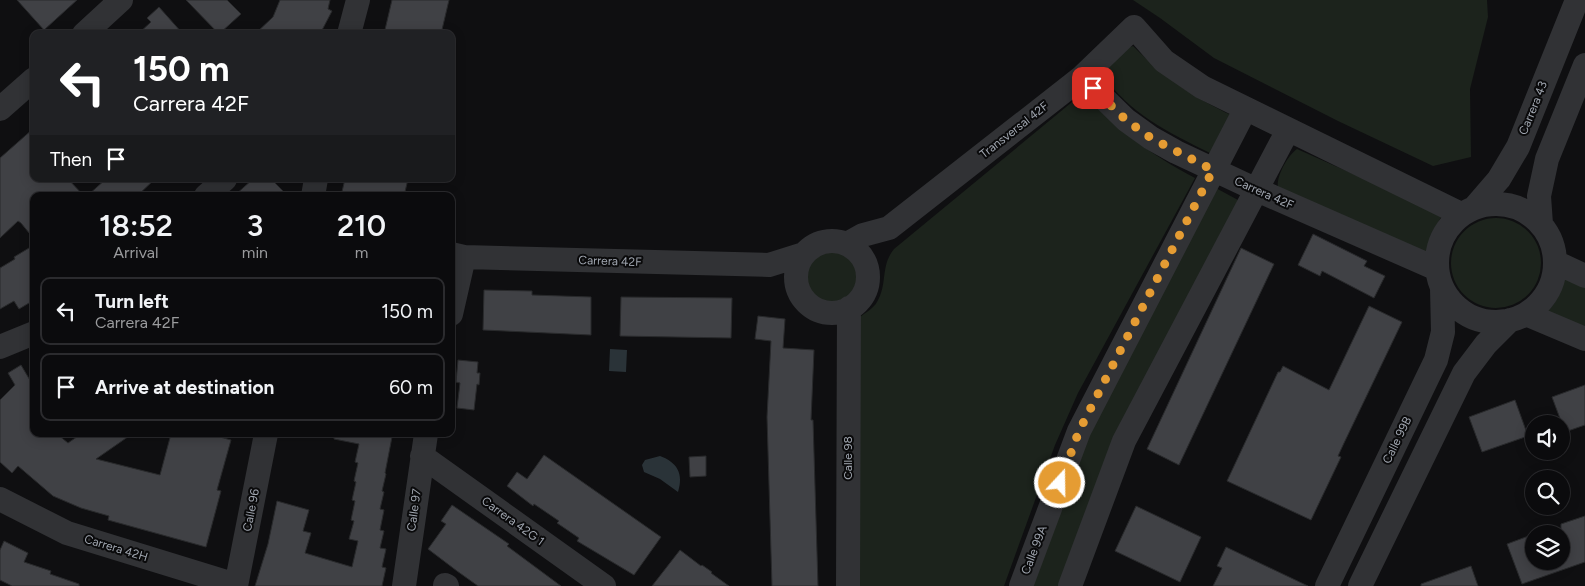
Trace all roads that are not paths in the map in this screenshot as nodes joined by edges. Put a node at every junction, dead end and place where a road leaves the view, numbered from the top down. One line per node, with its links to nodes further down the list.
1 (121, 0): 4 (street)
2 (358, 0): 5 (street)
3 (1577, 0): 16 (street, Carrera 43)
4 (88, 30)
5 (350, 30)
6 (1585, 65): 17 (street)
7 (1082, 77): 10 (street, Transversal 42F); 12 (street, Carrera 42F); 18 (street, Transversal 42F)
8 (30, 83): 9 (street)
9 (0, 110)
10 (1245, 110): 11 (street); 12 (street, Calle 99A)
11 (1288, 130): 14 (street); 16 (street)
12 (1213, 170): 14 (street, Carrera 42F); 41 (street, Calle 99A)
13 (222, 182): 15 (street)
14 (1257, 190): 27 (street, Carrera 42F); 42 (street)
15 (210, 192)
16 (1468, 211): 17 (street); 27 (street)
17 (1541, 224): 22 (street)
18 (889, 228): 19 (street, Transversal 42F); 24 (street, Transversal 42F)
19 (846, 244): 20 (street); 24 (street)
20 (804, 254): 23 (street, Carrera 42F); 26 (street)
21 (458, 255): 23 (street, Carrera 42F); 28 (street)
22 (1555, 262): 25 (street); 30 (street)
23 (769, 265): 26 (street, Carrera 42F)
24 (866, 267): 29 (street)
25 (1585, 276)
26 (796, 279): 29 (street)
27 (1440, 279): 30 (street); 43 (street, Calle 99B)
28 (455, 280)
29 (843, 317): 40 (street, Calle 98)
30 (1518, 317): 32 (street); 44 (street)
31 (30, 335): 33 (street)
32 (1585, 339)
33 (0, 347)
34 (265, 437): 37 (street, Calle 96)
35 (424, 445): 38 (street, Calle 97); 39 (street, Carrera 42G 1)
36 (0, 500): 37 (street, Carrera 42H)
37 (236, 586)
38 (404, 586)
39 (604, 586)
40 (848, 586)
41 (1021, 586)
42 (1070, 586)
43 (1327, 586)
44 (1360, 586)

